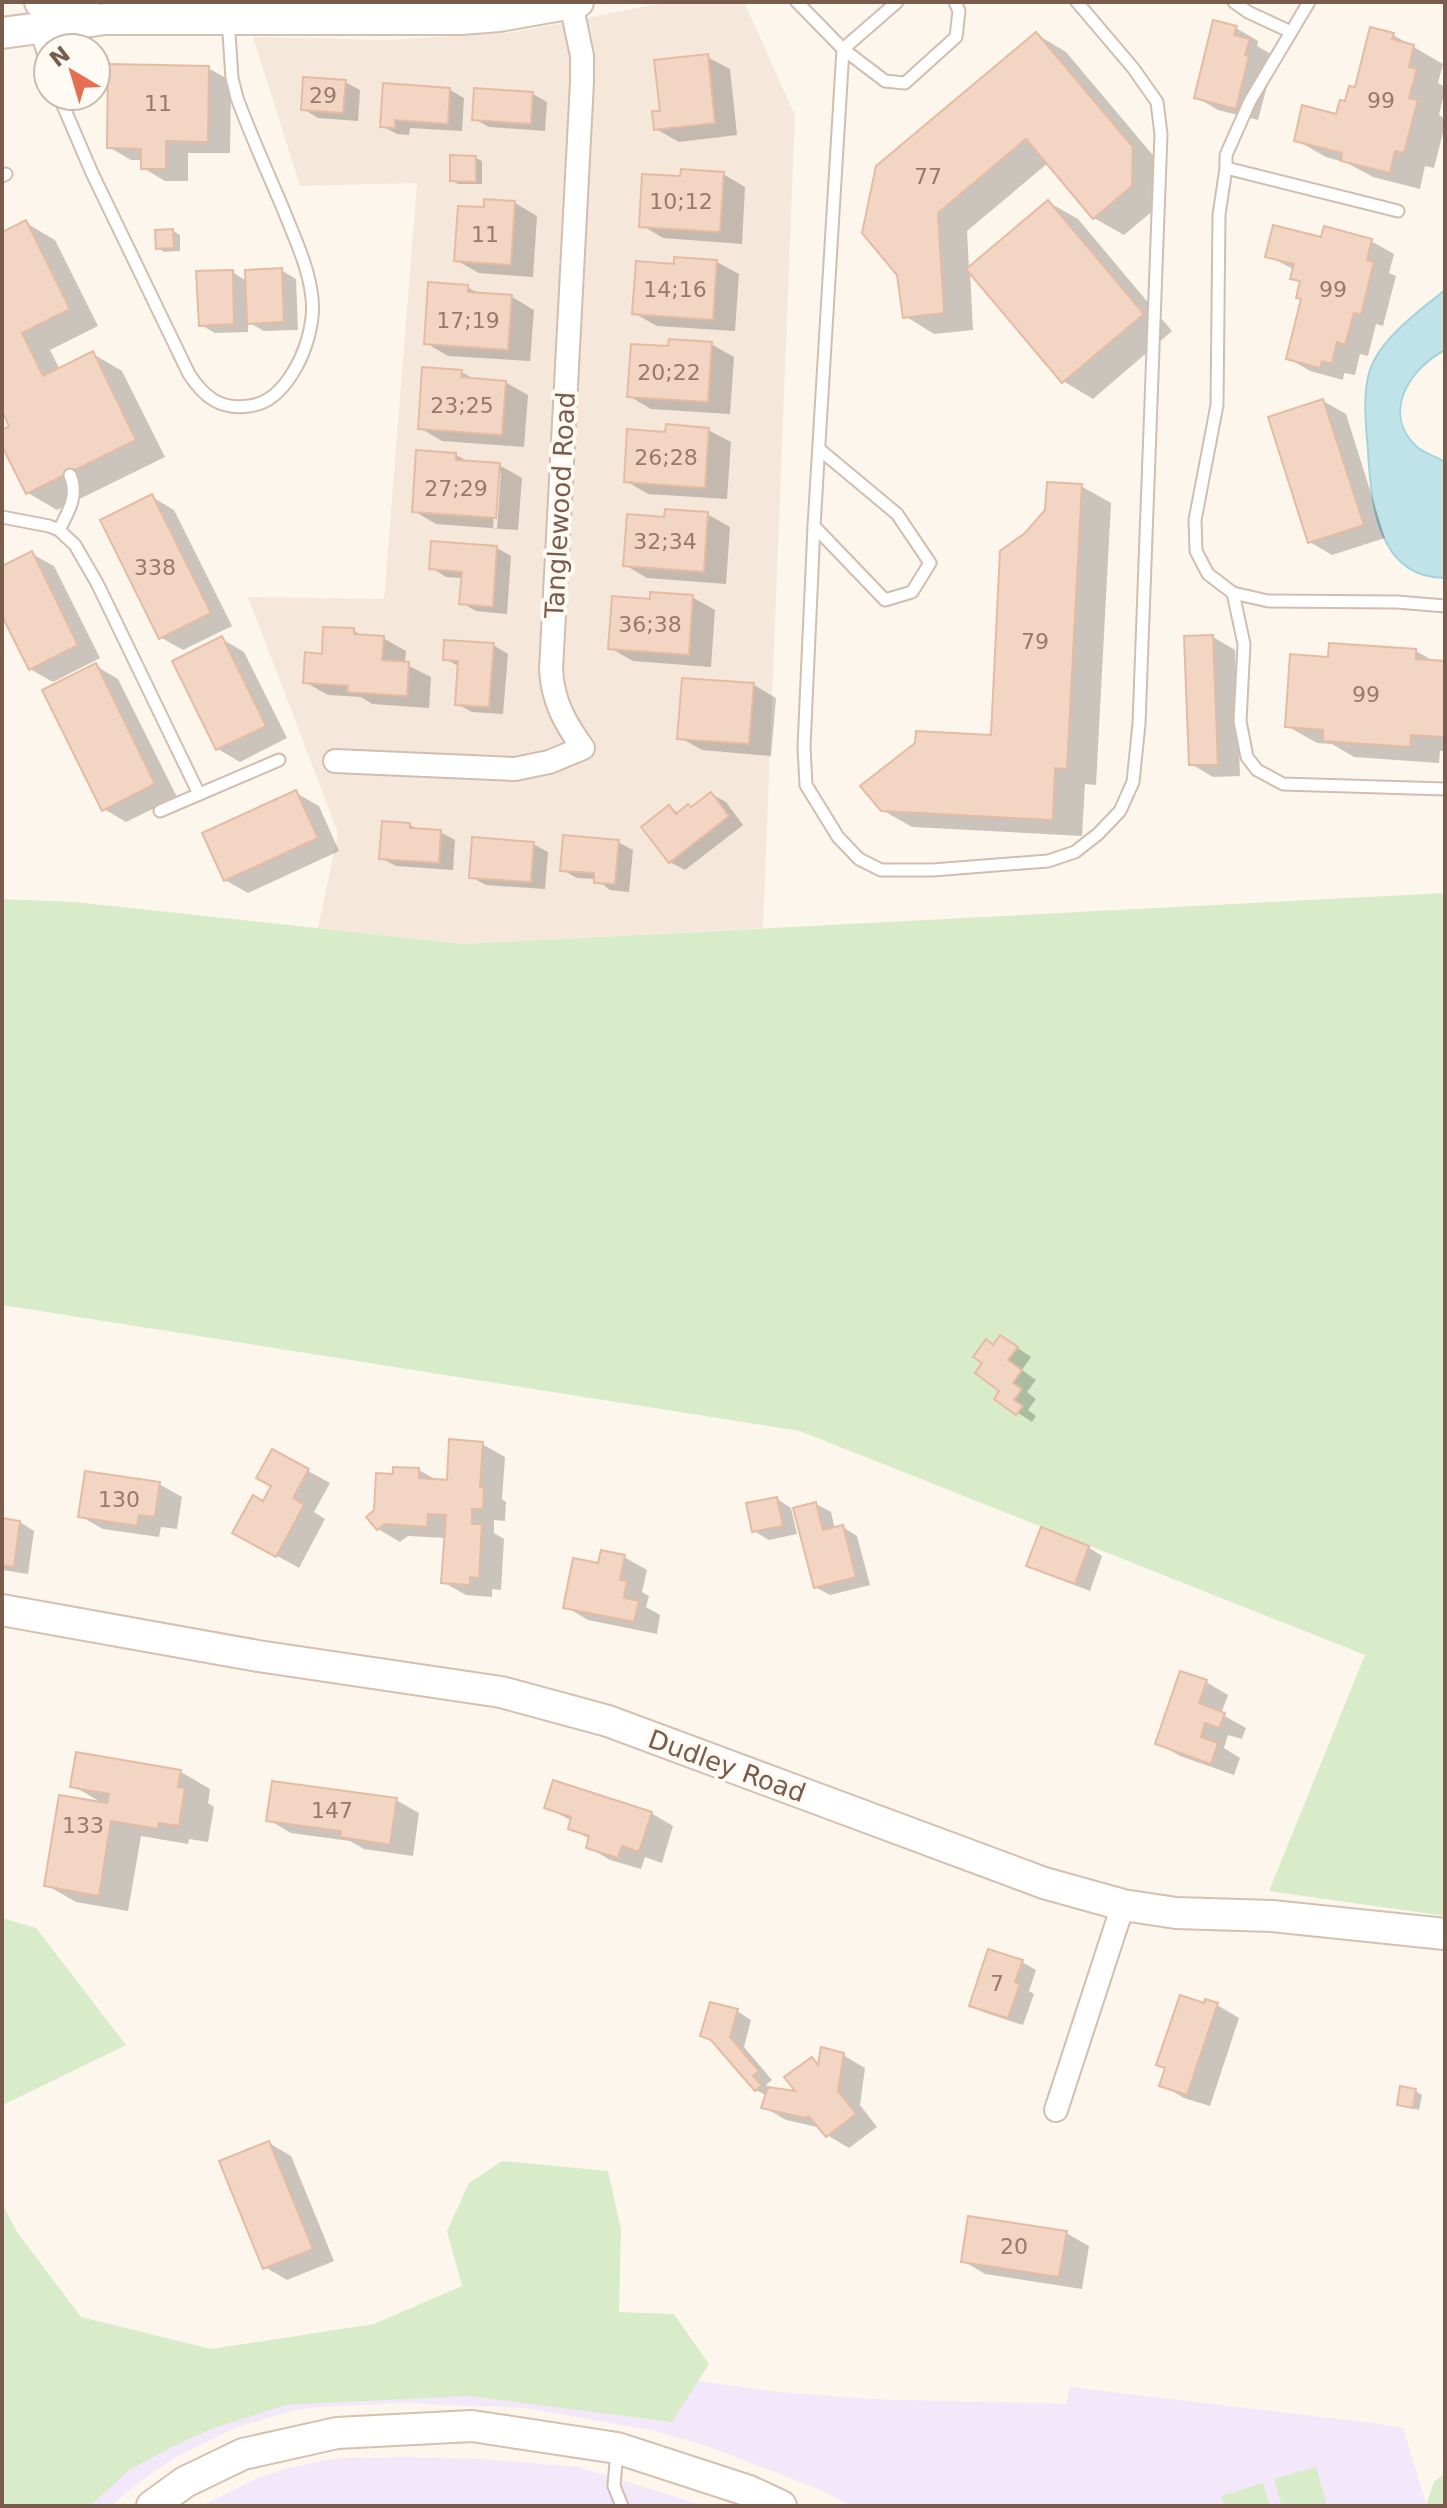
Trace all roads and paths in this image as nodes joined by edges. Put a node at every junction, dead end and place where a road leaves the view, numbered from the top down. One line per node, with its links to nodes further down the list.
1 (797, 2): 12 (lane)
2 (897, 2): 12 (lane)
3 (955, 2): 12 (lane)
4 (1077, 2): 19 (lane)
5 (1234, 2): 10 (lane)
6 (1309, 2): 10 (lane)
7 (575, 3): 9 (street); 24 (street, Tanglewood Road)
8 (38, 16): 9 (street); 11 (street)
9 (228, 18): 13 (lane)
10 (1291, 32): 14 (lane)
11 (2, 33)
12 (843, 49): 16 (lane)
13 (66, 112)
14 (1226, 168): 15 (lane); 21 (lane)
15 (1398, 211)
16 (819, 449): 19 (lane); 19 (lane)
17 (70, 475): 20 (lane)
18 (2, 517): 20 (lane)
19 (814, 526)
20 (59, 530): 26 (lane)
21 (1233, 593): 22 (lane); 25 (lane)
22 (1445, 606)
23 (279, 760): 26 (lane)
24 (335, 761)
25 (1445, 789)
26 (199, 794): 27 (lane)
27 (160, 811)
28 (2, 1610): 29 (street, Dudley Road)
29 (1123, 1905): 30 (street, Dudley Road); 31 (street)
30 (1445, 1934)
31 (1056, 2110)
32 (617, 2448): 33 (street); 34 (lane); 35 (street)
33 (152, 2506)
34 (622, 2506)
35 (781, 2506)

